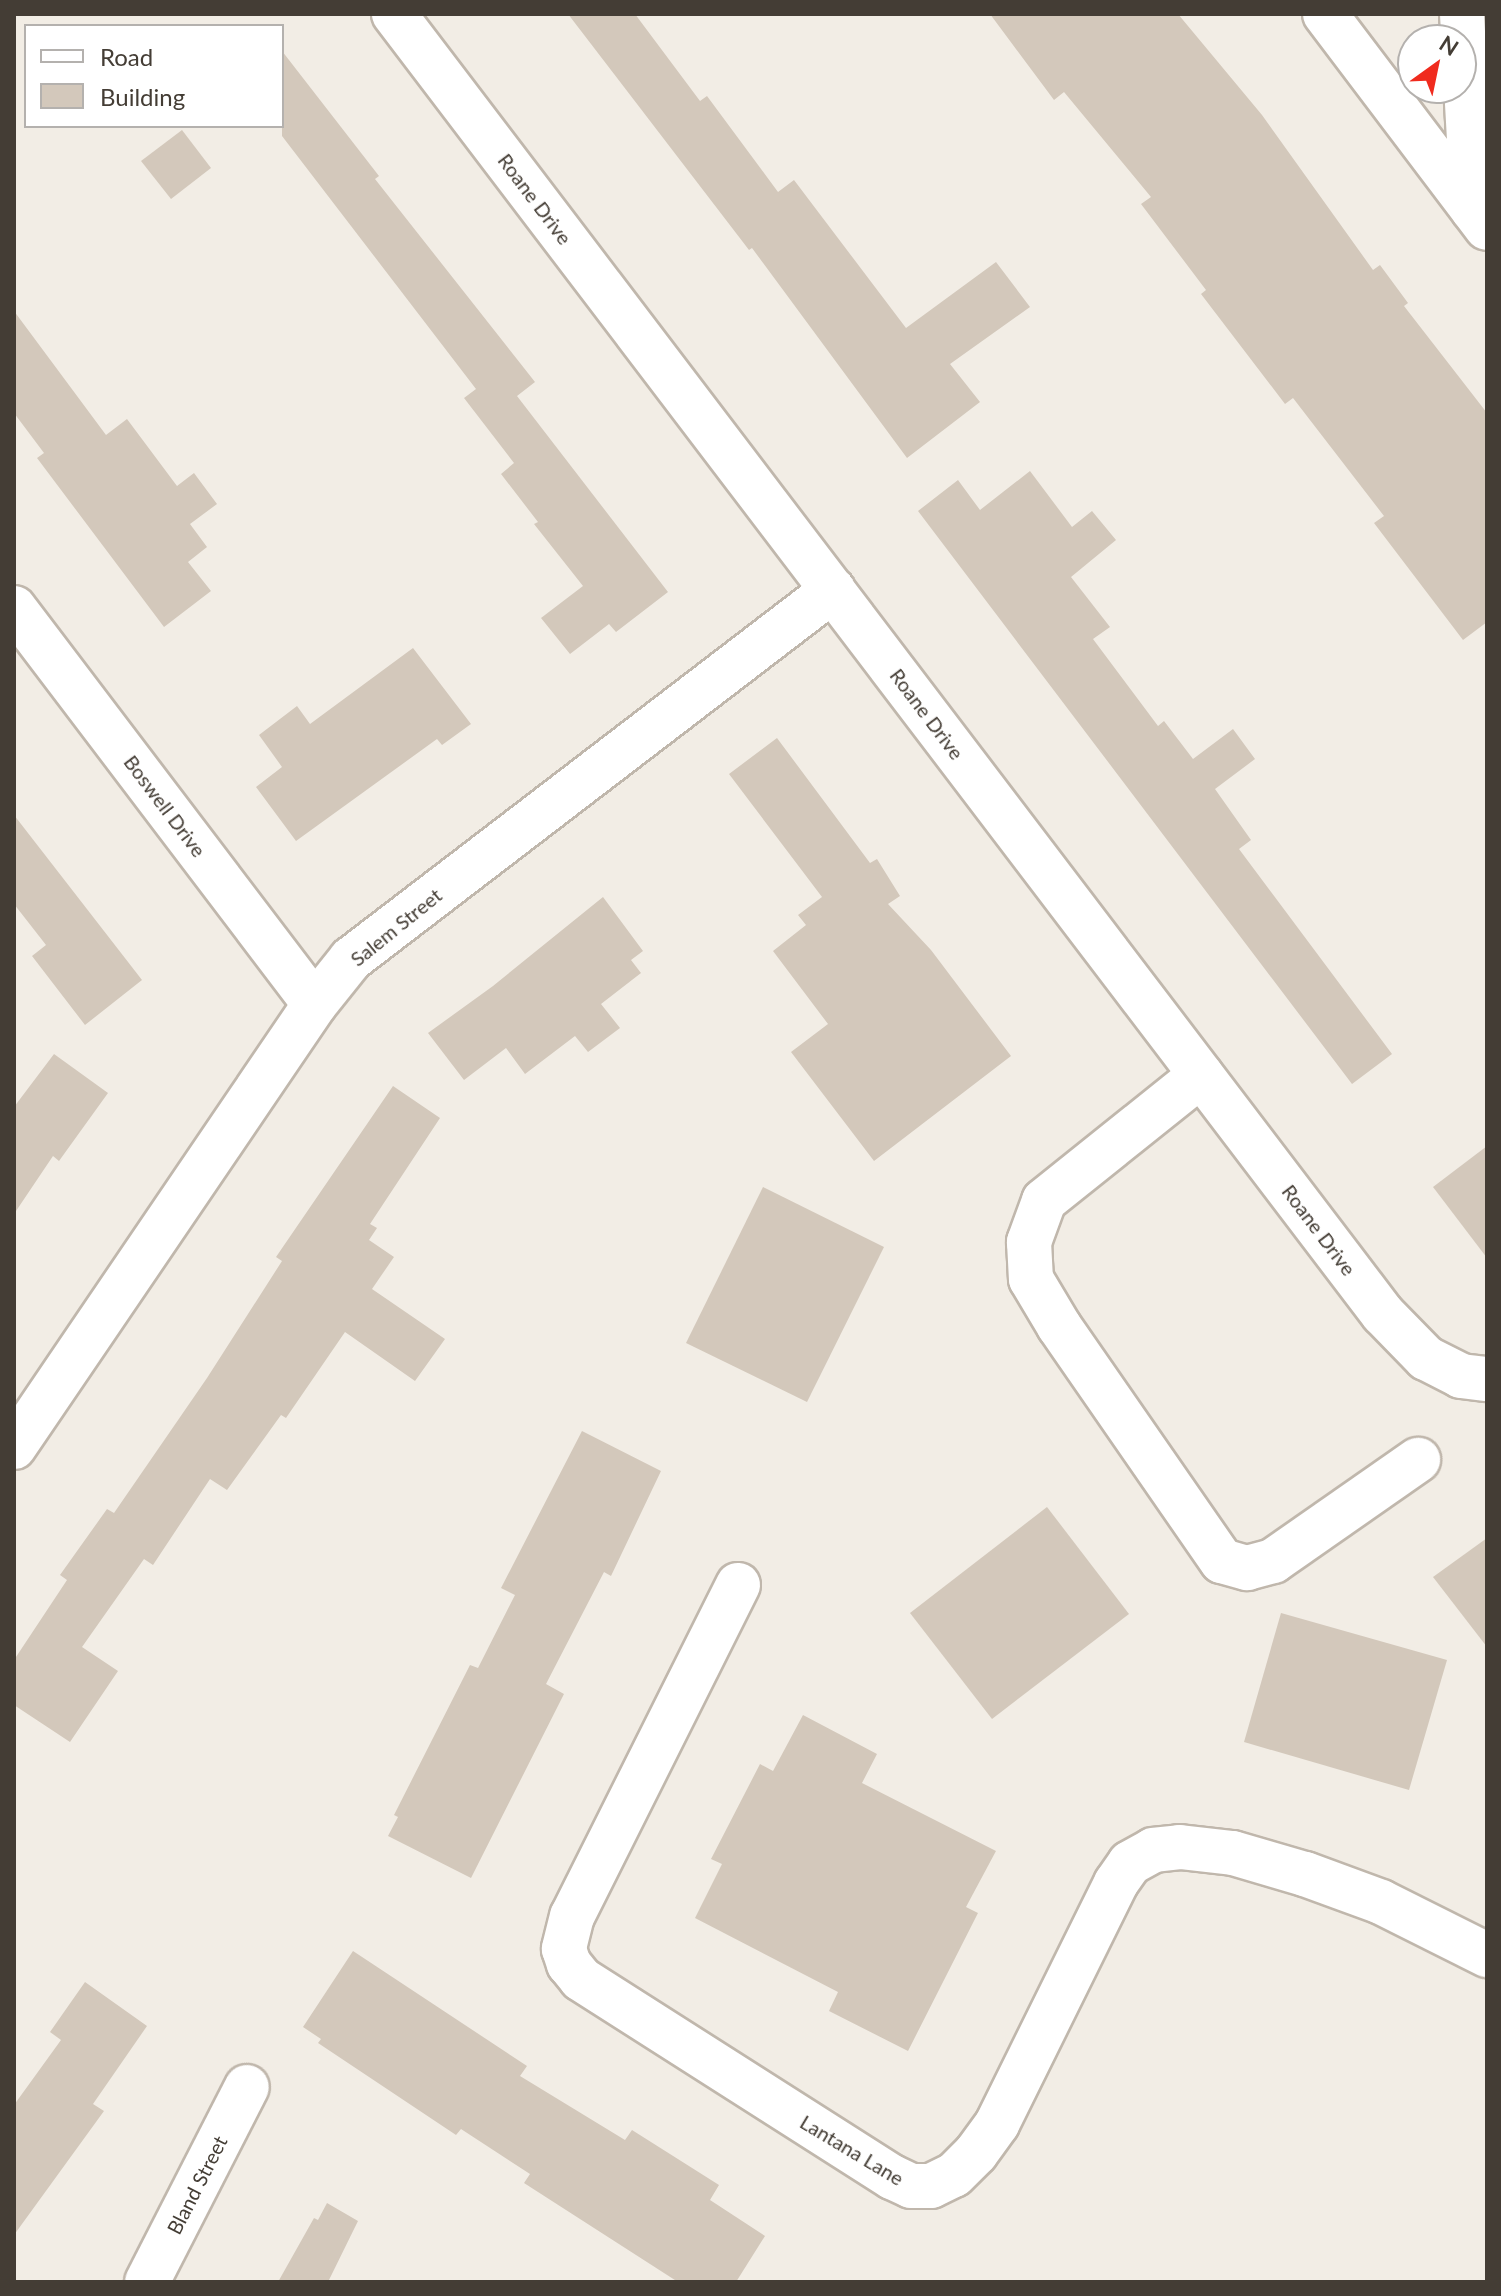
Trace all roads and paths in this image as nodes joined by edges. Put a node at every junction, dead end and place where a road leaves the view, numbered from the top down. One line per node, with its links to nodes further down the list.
1 (394, 14): 5 (street, Roane Drive)
2 (1325, 14): 4 (street)
3 (1462, 14): 4 (street)
4 (1480, 219)
5 (833, 590): 7 (street, Salem Street); 8 (street, Roane Drive)
6 (14, 608): 7 (street, Boswell Drive)
7 (315, 1004): 10 (street, Salem Street)
8 (1201, 1075): 9 (street, Roane Drive); 11 (street)
9 (1487, 1379)
10 (14, 1447)
11 (1418, 1460)
12 (738, 1585): 13 (street, Lantana Lane)
13 (1487, 1955)
14 (247, 2087): 15 (street, Bland Street)
15 (147, 2282)

